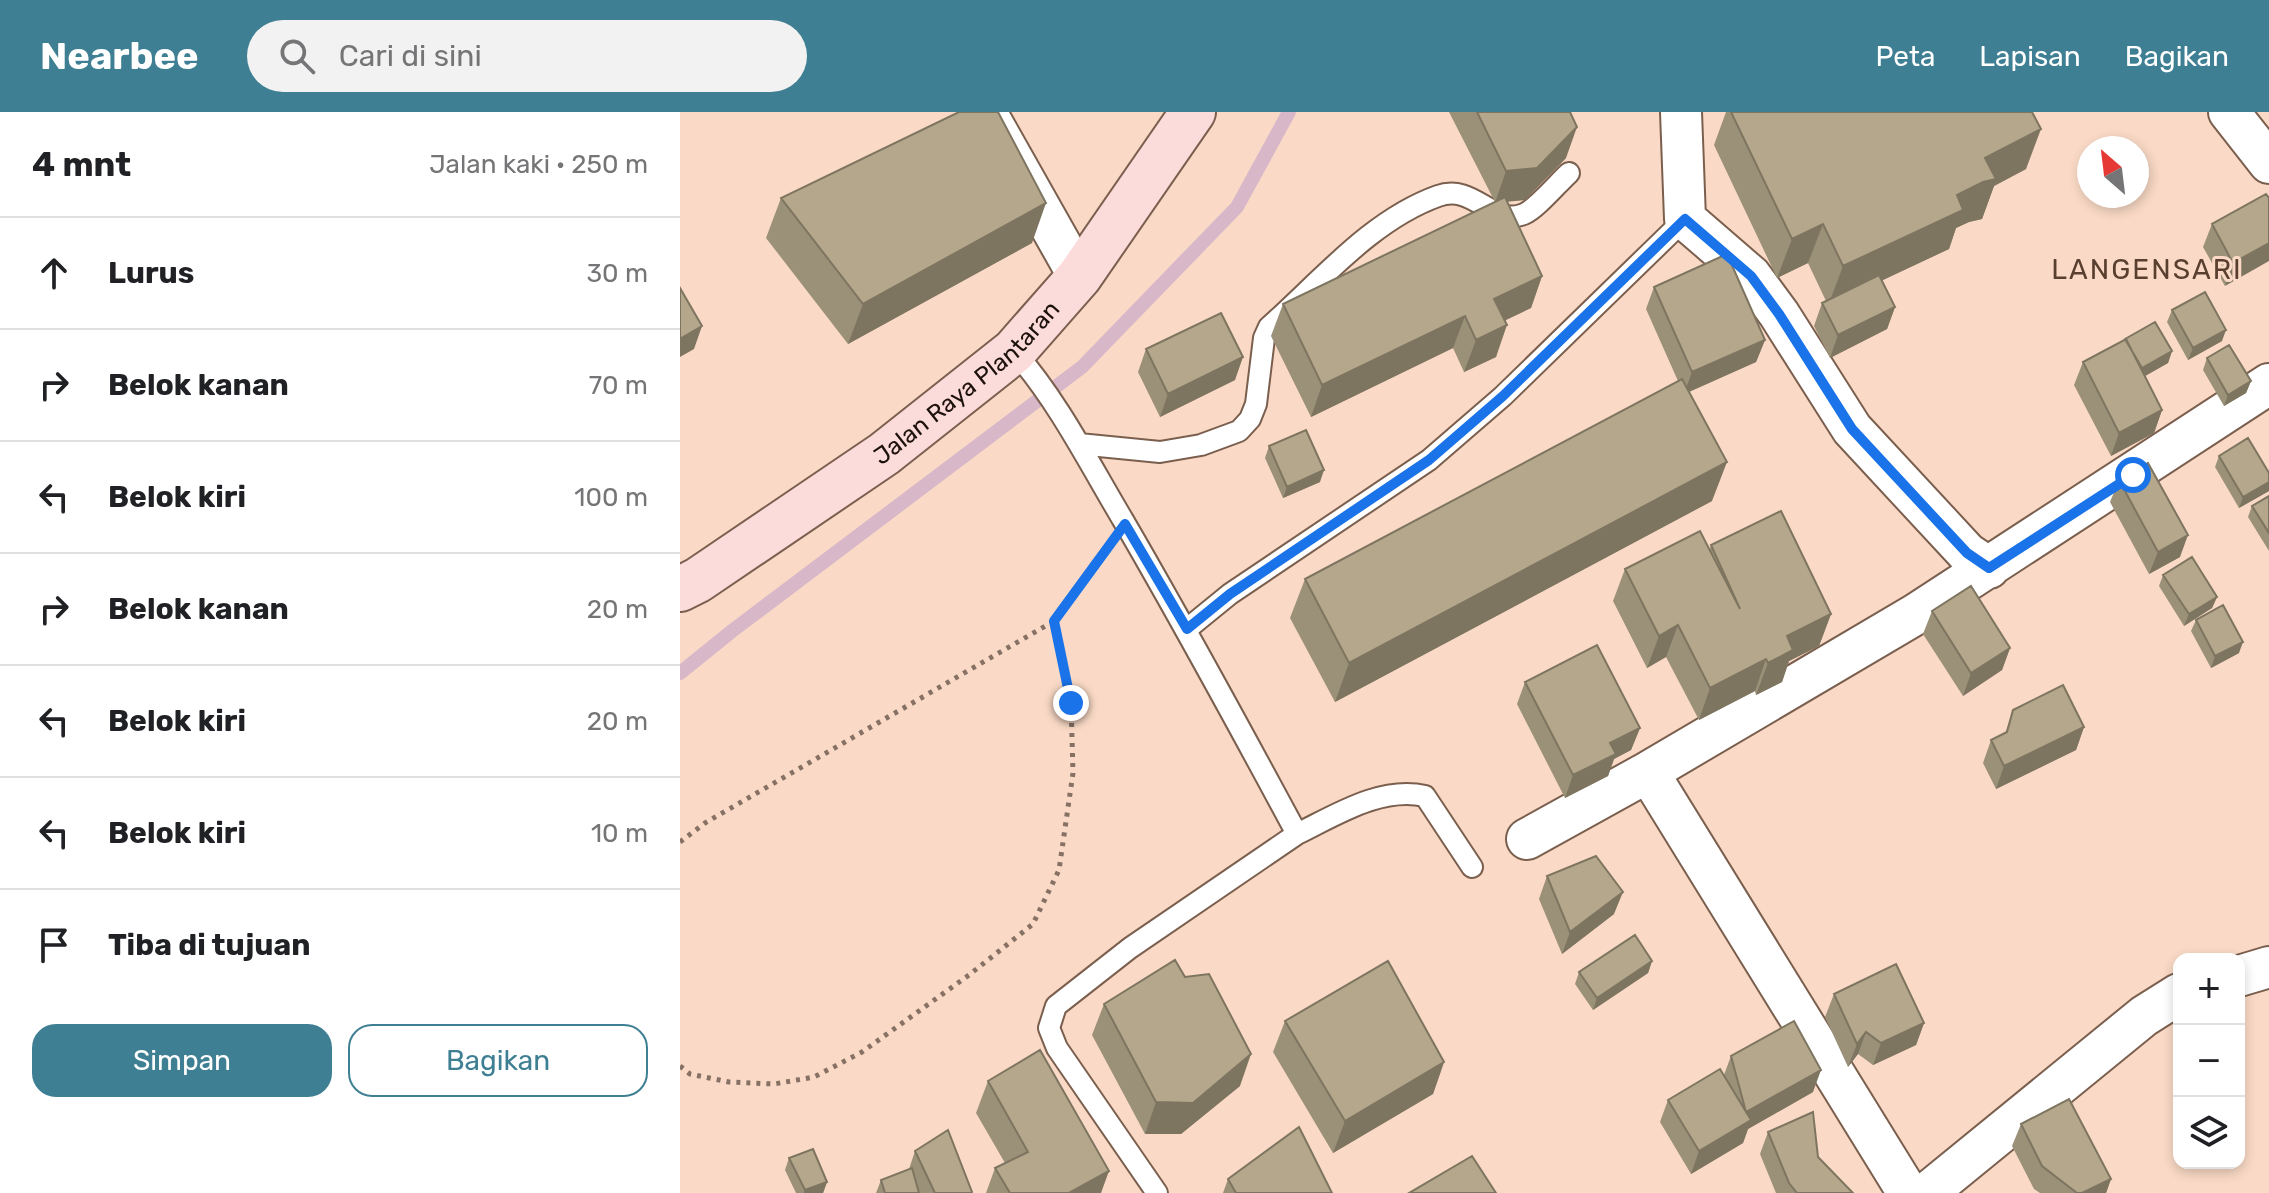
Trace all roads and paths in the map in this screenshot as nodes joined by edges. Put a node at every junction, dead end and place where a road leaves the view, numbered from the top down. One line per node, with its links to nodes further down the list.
1 (986, 112): 8 (street)
2 (1193, 112): 8 (main road, Jalan Raya Plantaran)
3 (1681, 112): 7 (street)
4 (2229, 112): 5 (street)
5 (2269, 163)
6 (1569, 173): 11 (lane)
7 (1685, 219): 13 (street); 16 (lane)
8 (1079, 277): 9 (main road, Jalan Raya Plantaran)
9 (1027, 368): 11 (lane); 14 (main road, Jalan Raya Plantaran)
10 (2269, 384): 13 (street)
11 (1079, 444): 12 (lane)
12 (1125, 524): 15 (path); 16 (lane)
13 (1989, 568): 17 (street)
14 (680, 589)
15 (1054, 621): 20 (path); 25 (path)
16 (1187, 629): 18 (lane)
17 (1648, 772): 19 (street); 27 (street)
18 (1297, 834): 21 (lane); 26 (lane)
19 (1527, 839)
20 (680, 842)
21 (1472, 867)
22 (2269, 967): 23 (street)
23 (2245, 974)
24 (2173, 998): 28 (street)
25 (680, 1066)
26 (1157, 1193)
27 (1908, 1193)
28 (1927, 1193)

